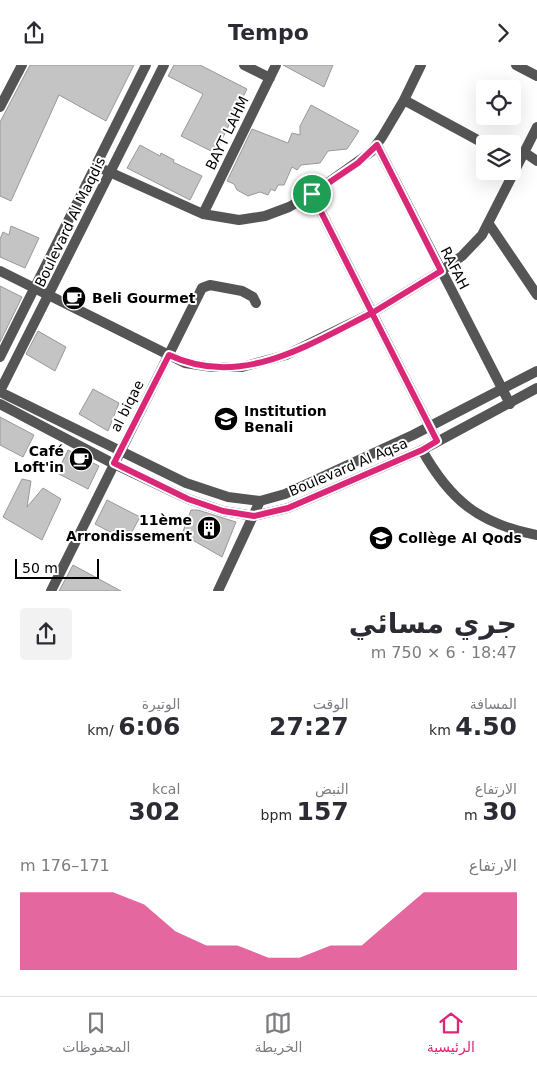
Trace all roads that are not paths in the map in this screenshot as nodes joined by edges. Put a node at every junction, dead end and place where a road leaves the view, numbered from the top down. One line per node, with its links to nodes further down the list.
1 (22, 65): 11 (street)
2 (146, 65): 18 (street, Boulevard Al Maqdis)
3 (164, 65): 19 (street, Boulevard Al Maqdis)
4 (244, 65): 9 (street)
5 (276, 65): 9 (street, BAYT LAHM)
6 (421, 65): 10 (street)
7 (516, 65): 8 (street)
8 (537, 76)
9 (270, 78): 22 (street, BAYT LAHM)
10 (404, 100): 13 (street); 14 (street)
11 (0, 107)
12 (537, 127): 15 (street)
13 (476, 139)
14 (377, 145): 21 (street); 25 (street, RAFAH)
15 (521, 154)
16 (521, 157): 17 (street)
17 (537, 161)
18 (96, 165): 19 (street); 26 (street, Boulevard Al Maqdis)
19 (110, 172): 22 (street); 28 (street, Boulevard Al Maqdis)
20 (509, 180): 23 (street)
21 (312, 194): 22 (street); 30 (street)
22 (203, 214)
23 (489, 224): 25 (street); 27 (street)
24 (0, 271): 26 (street)
25 (441, 271): 30 (street); 35 (street, RAFAH)
26 (34, 289): 28 (street); 32 (street, Boulevard Al Maqdis)
27 (537, 295)
28 (49, 296): 31 (street); 36 (street, Boulevard Al Maqdis)
29 (256, 303): 31 (street, al biqae)
30 (372, 313): 31 (street); 39 (street)
31 (169, 355): 42 (street, al biqae)
32 (0, 357)
33 (537, 371): 35 (street)
34 (537, 388): 38 (street, Boulevard Al Aqsa)
35 (503, 389): 38 (street, RAFAH); 39 (street)
36 (0, 392): 42 (street)
37 (0, 404): 43 (street, Boulevard Al Aqsa)
38 (510, 404): 40 (street, Boulevard Al Aqsa)
39 (430, 426): 40 (street); 44 (street)
40 (437, 441): 41 (street, Boulevard Al Aqsa)
41 (422, 450): 45 (street, Boulevard Al Aqsa); 46 (street)
42 (120, 452): 43 (street, al biqae); 44 (street)
43 (114, 463): 45 (street, Boulevard Al Aqsa); 47 (street, al biqae)
44 (260, 501): 45 (street)
45 (254, 516): 48 (street)
46 (537, 535)
47 (51, 591)
48 (218, 591)

